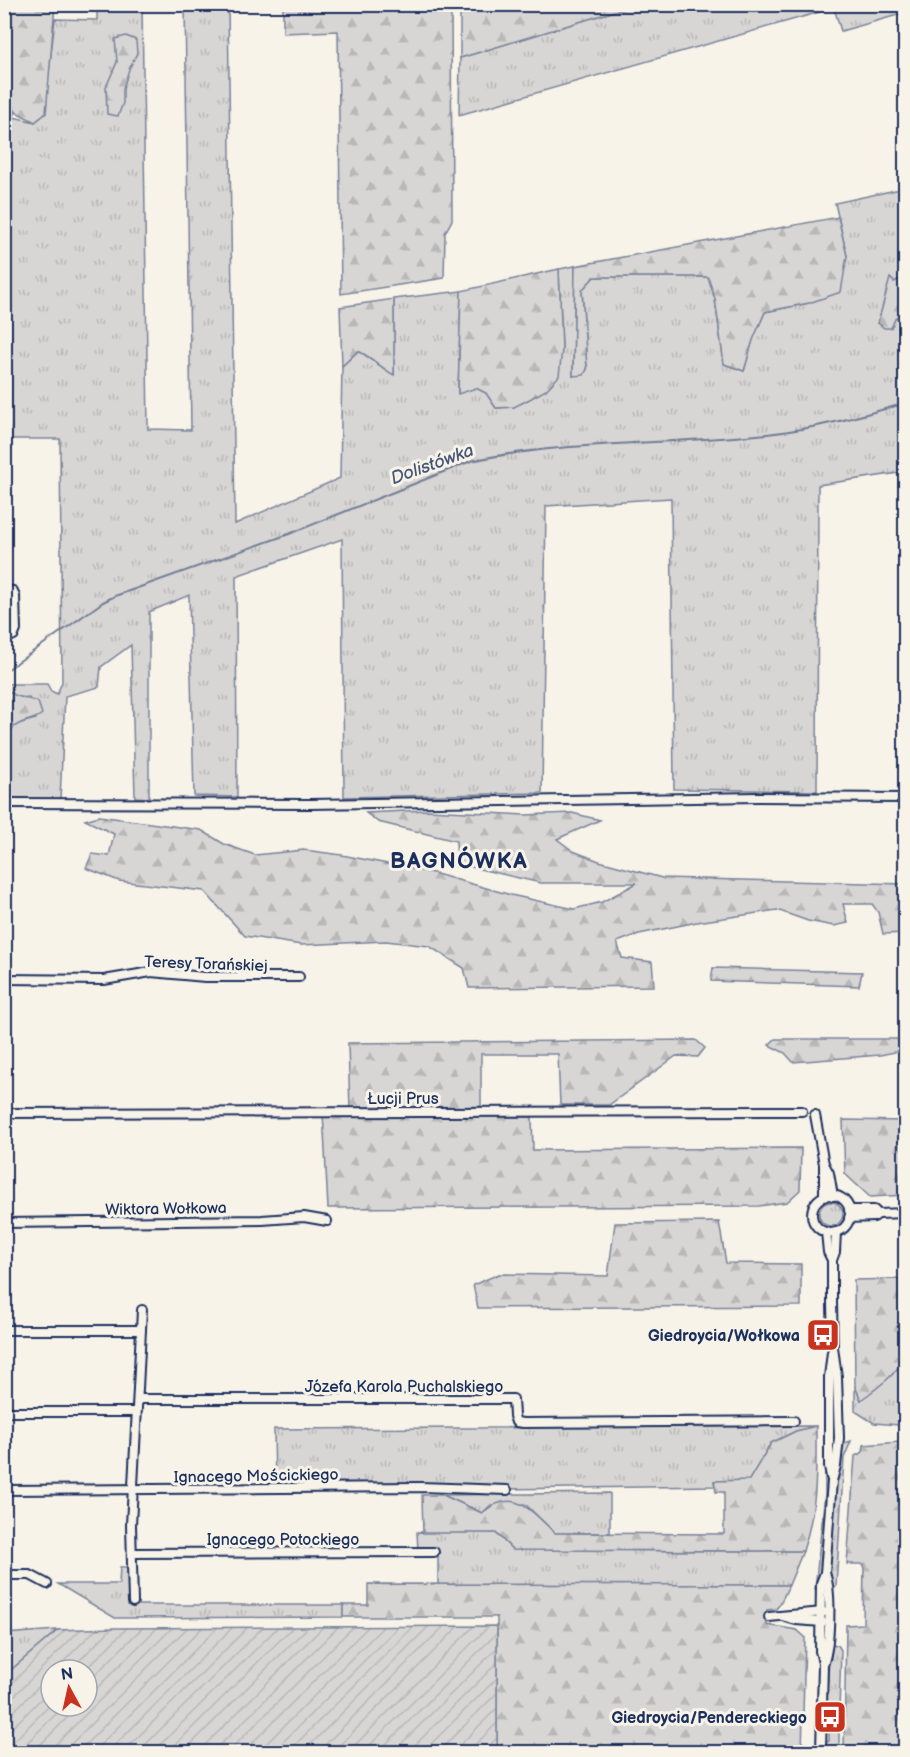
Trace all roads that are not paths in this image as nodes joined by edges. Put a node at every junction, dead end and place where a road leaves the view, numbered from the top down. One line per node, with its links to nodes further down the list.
1 (4, 590): 2 (street)
2 (4, 639)
3 (906, 798): 4 (street)
4 (4, 803)
5 (299, 977): 6 (street, Teresy Torańskiej)
6 (4, 979)
7 (802, 1111): 8 (street, Łucji Prus)
8 (4, 1113)
9 (815, 1115): 10 (street)
10 (824, 1164): 11 (street); 12 (street)
11 (834, 1196): 12 (street); 13 (street)
12 (824, 1197): 17 (street)
13 (849, 1214): 14 (street); 18 (street)
14 (906, 1214)
15 (327, 1221): 16 (street, Wiktora Wołkowa)
16 (4, 1223)
17 (826, 1232): 18 (street); 19 (street)
18 (836, 1232): 19 (street)
19 (831, 1260): 35 (street)
20 (142, 1310): 22 (street)
21 (4, 1330): 22 (street)
22 (141, 1330): 23 (street)
23 (138, 1399): 25 (street); 26 (street, Józefa Karola Puchalskiego)
24 (4, 1412): 25 (street)
25 (136, 1412): 28 (street)
26 (794, 1421)
27 (4, 1490): 28 (street, Ignacego Mościckiego)
28 (133, 1490): 29 (street, Ignacego Mościckiego); 31 (street)
29 (507, 1490)
30 (434, 1552): 31 (street, Ignacego Potockiego)
31 (132, 1553): 34 (street)
32 (4, 1575): 33 (street)
33 (47, 1584)
34 (133, 1602)
35 (824, 1612): 37 (street); 38 (street)
36 (769, 1617): 37 (street)
37 (785, 1617): 38 (street)
38 (824, 1622): 39 (street)
39 (821, 1752)

